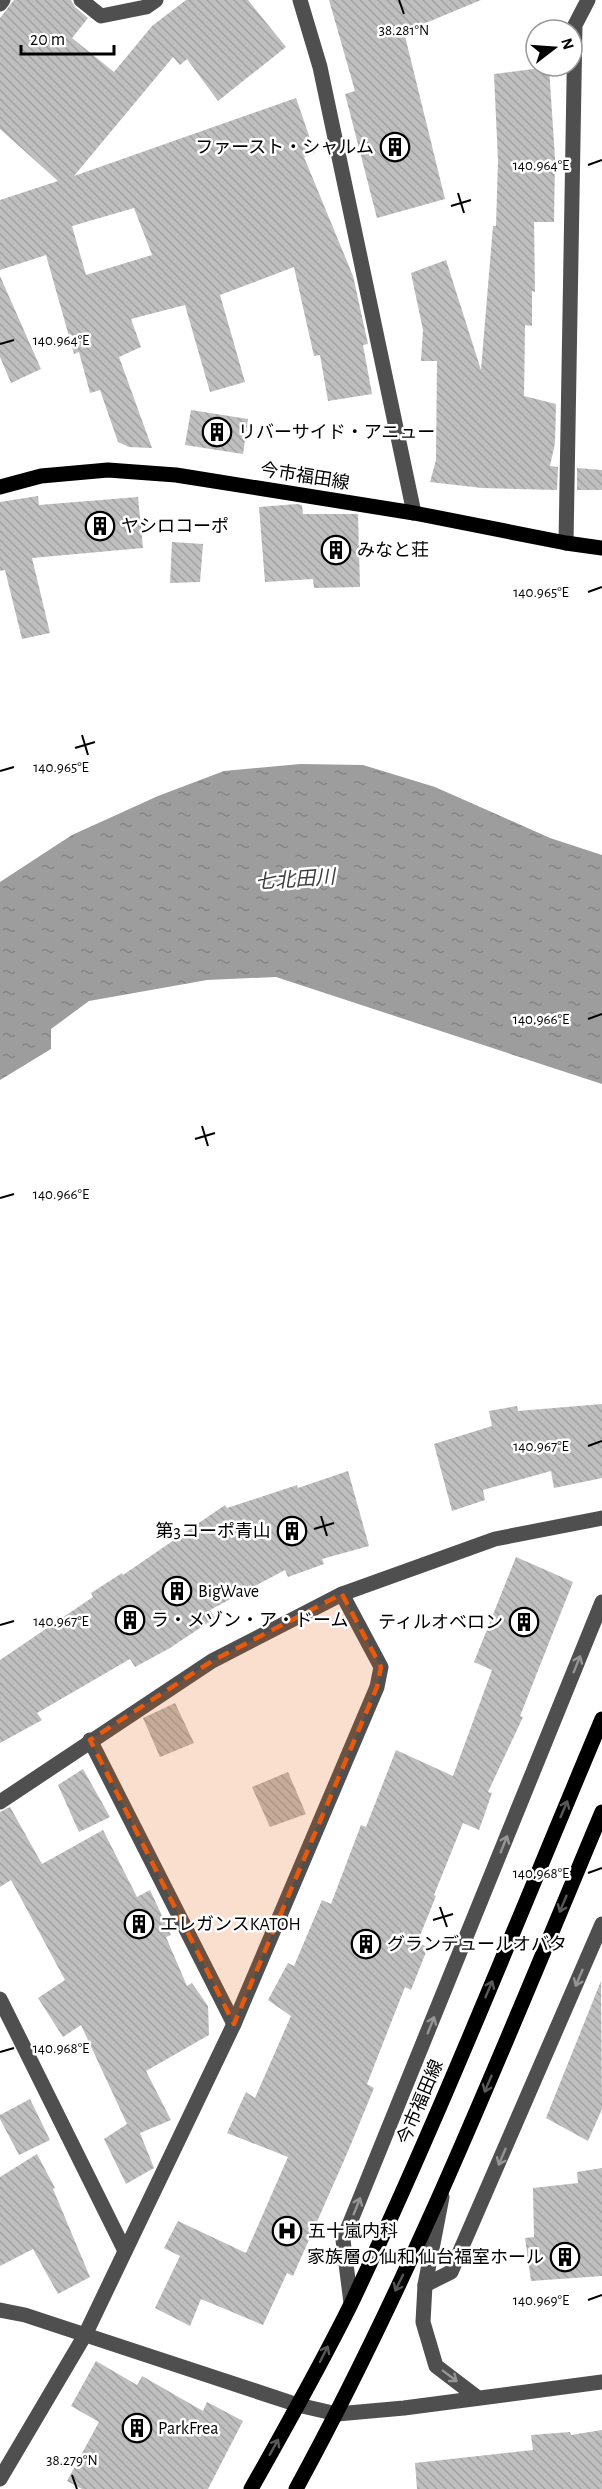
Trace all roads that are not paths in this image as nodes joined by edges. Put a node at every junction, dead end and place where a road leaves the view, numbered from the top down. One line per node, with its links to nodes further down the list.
1 (3, 0): 6 (street)
2 (81, 0): 3 (street)
3 (156, 0)
4 (300, 0): 8 (street)
5 (588, 0): 9 (street)
6 (0, 4)
7 (0, 487): 8 (main road, 今市福田線)
8 (414, 513): 9 (main road, 今市福田線)
9 (566, 543): 10 (main road, 今市福田線)
10 (602, 548)
11 (602, 1518): 12 (street)
12 (342, 1594): 15 (street); 20 (street)
13 (602, 1602): 24 (street, one-way to 13)
14 (602, 1719): 24 (main road, 今市福田線, one-way to 14)
15 (90, 1740): 16 (street); 20 (street)
16 (0, 1802)
17 (602, 1812): 21 (main road, one-way to 21)
18 (602, 1924): 23 (street, one-way to 23)
19 (0, 1999): 22 (street)
20 (234, 2024): 22 (street)
21 (442, 2194): 23 (street); 30 (main road, one-way to 30)
22 (125, 2251): 26 (street)
23 (425, 2285): 28 (street, one-way to 28)
24 (351, 2303): 29 (main road, 今市福田線, one-way to 24)
25 (0, 2310): 26 (street)
26 (85, 2335): 29 (street); 31 (street)
27 (602, 2382): 28 (street)
28 (478, 2397): 30 (street)
29 (298, 2405): 30 (street); 32 (main road, 今市福田線, one-way to 29)
30 (337, 2414): 33 (main road)
31 (0, 2479)
32 (251, 2489)
33 (296, 2489)

